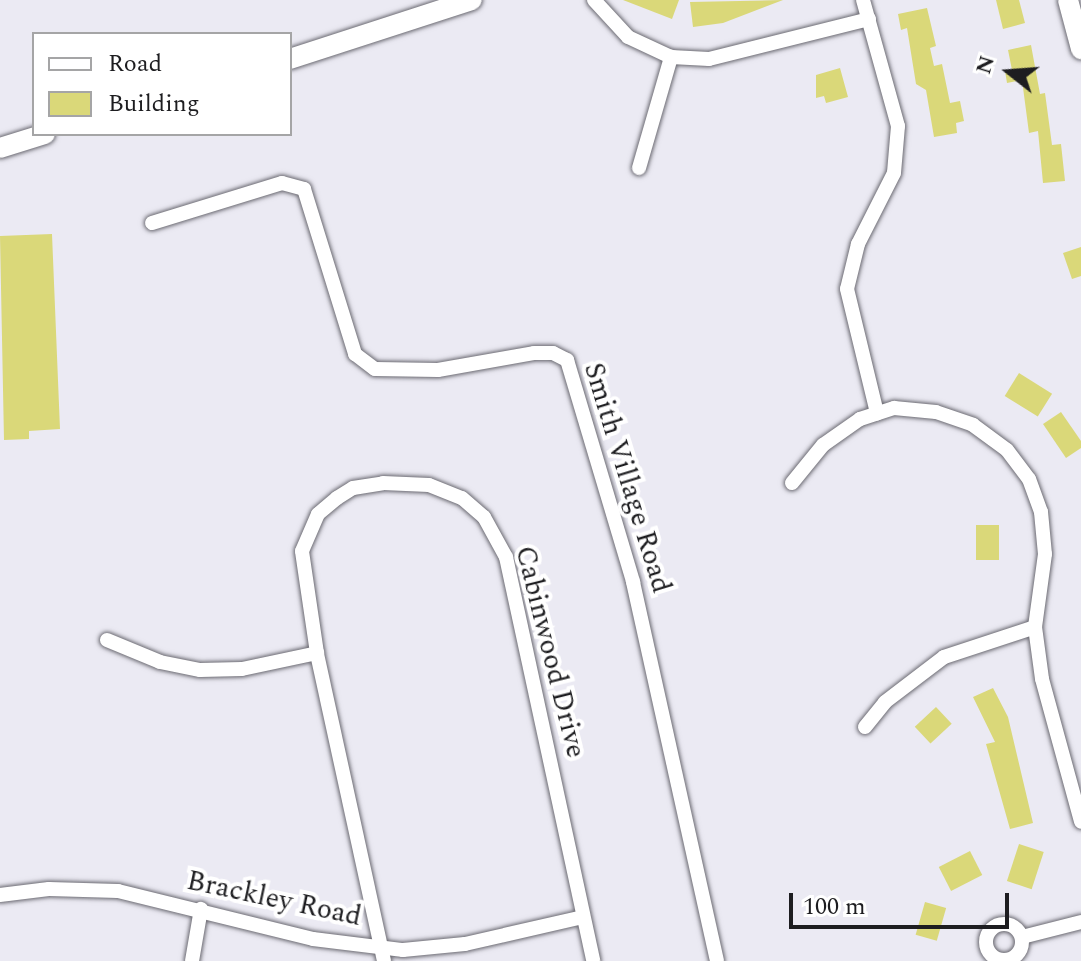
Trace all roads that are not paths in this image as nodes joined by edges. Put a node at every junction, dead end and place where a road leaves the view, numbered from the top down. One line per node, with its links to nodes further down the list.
1 (472, 0): 8 (street)
2 (594, 0): 7 (street)
3 (863, 0): 5 (street)
4 (1068, 0): 6 (street)
5 (869, 19): 7 (street); 13 (street)
6 (1081, 49)
7 (671, 57): 11 (street)
8 (292, 58)
9 (39, 136): 10 (street)
10 (0, 148)
11 (639, 168)
12 (152, 223): 28 (street, Smith Village Road)
13 (877, 413): 14 (street); 15 (street)
14 (792, 483)
15 (1035, 627): 18 (street); 19 (street)
16 (107, 640): 17 (street)
17 (317, 653): 22 (street, Cabinwood Drive); 25 (street, Cabinwood Drive)
18 (865, 727)
19 (1081, 822)
20 (0, 895): 21 (street, Brackley Road)
21 (201, 909): 25 (street, Brackley Road); 26 (street)
22 (583, 917): 25 (street, Brackley Road); 27 (street, Cabinwood Drive)
23 (1081, 922): 24 (street)
24 (1022, 937)
25 (383, 954)
26 (192, 961)
27 (593, 961)
28 (717, 961)

